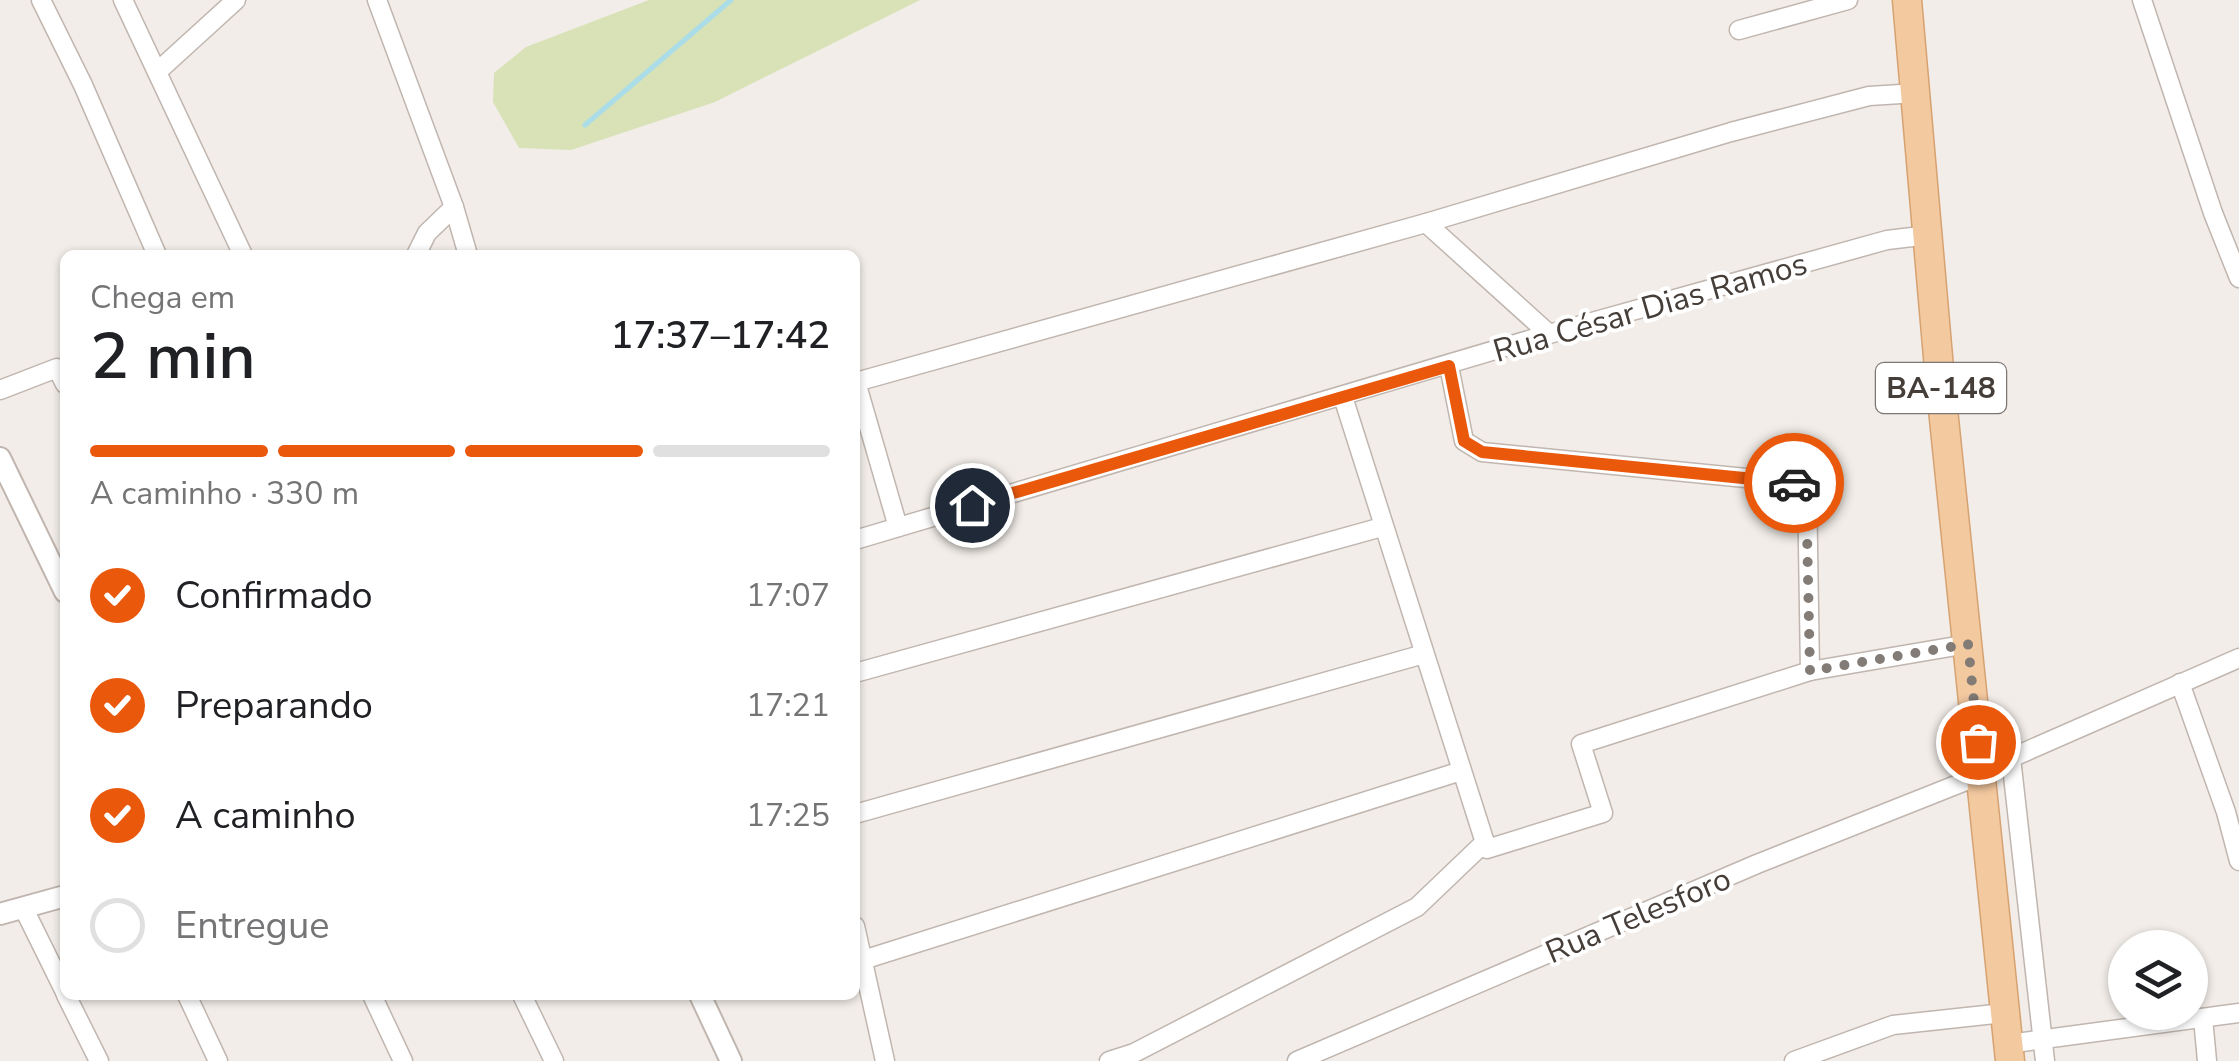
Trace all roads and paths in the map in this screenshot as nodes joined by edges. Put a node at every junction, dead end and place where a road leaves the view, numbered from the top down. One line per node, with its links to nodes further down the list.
1 (42, 0): 15 (street)
2 (123, 0): 10 (street)
3 (236, 0): 8 (street)
4 (1848, 0): 9 (street)
5 (1907, 0): 11 (main road, BA-148)
6 (2142, 0): 19 (street)
7 (385, 5): 12 (street)
8 (218, 7): 10 (street)
9 (1739, 30)
10 (156, 72): 16 (street)
11 (1917, 92): 13 (street); 14 (main road, BA-148)
12 (454, 207): 17 (street); 18 (street)
13 (1426, 223): 20 (street); 23 (street)
14 (1929, 235): 20 (street, Rua César Dias Ramos); 32 (main road, BA-148)
15 (155, 250)
16 (240, 250)
17 (419, 250)
18 (467, 250)
19 (2239, 278)
20 (1549, 334): 21 (street, Rua César Dias Ramos)
21 (1449, 366): 26 (street, Rua César Dias Ramos); 36 (street)
22 (60, 375): 24 (street)
23 (860, 381)
24 (0, 390)
25 (860, 396): 28 (street)
26 (1344, 397): 28 (street, Rua César Dias Ramos); 29 (street)
27 (0, 458): 31 (street)
28 (898, 527): 30 (street, Rua César Dias Ramos)
29 (1382, 527): 33 (street); 35 (street)
30 (860, 538)
31 (60, 582)
32 (1968, 644): 36 (street); 40 (main road, BA-148)
33 (1424, 654): 41 (street); 42 (street)
34 (2239, 658): 37 (street, Rua Telesforo)
35 (860, 671)
36 (1810, 671): 42 (street)
37 (2180, 683): 38 (street, Rua Telesforo); 43 (street)
38 (2011, 758): 40 (street, Rua Telesforo); 60 (street)
39 (1458, 772): 48 (street)
40 (1982, 775): 55 (main road, BA-148); 69 (street, Rua Telesforo)
41 (860, 813)
42 (1485, 842): 68 (street)
43 (2239, 861)
44 (60, 897): 45 (street)
45 (23, 907): 46 (street); 49 (street)
46 (0, 914)
47 (860, 950): 48 (street)
48 (862, 960): 67 (street)
49 (60, 982)
50 (69, 1000): 62 (street)
51 (189, 1000): 63 (street)
52 (374, 1000): 64 (street)
53 (524, 1000): 65 (street)
54 (702, 1000): 66 (street)
55 (2004, 1013): 61 (main road, BA-148); 70 (street)
56 (2239, 1013): 57 (street)
57 (2208, 1017)
58 (2112, 1030): 60 (street)
59 (2204, 1030): 72 (street)
60 (2043, 1039): 61 (street); 71 (street)
61 (2009, 1052)
62 (99, 1061)
63 (218, 1061)
64 (404, 1061)
65 (554, 1061)
66 (731, 1061)
67 (885, 1061)
68 (1109, 1061)
69 (1298, 1061)
70 (1794, 1061)
71 (2045, 1061)
72 (2207, 1061)

